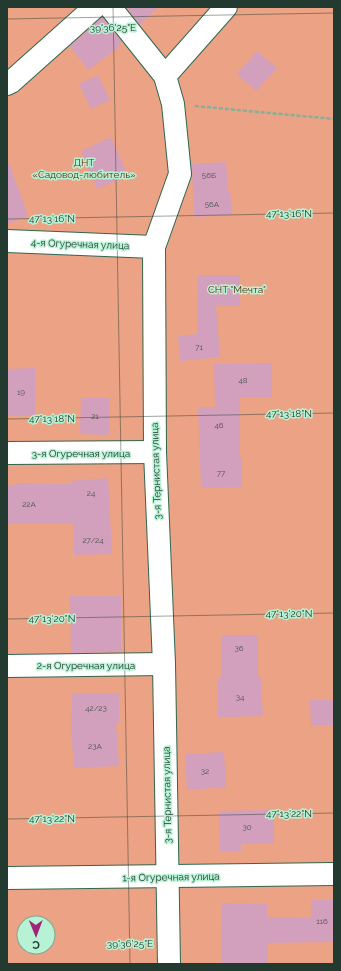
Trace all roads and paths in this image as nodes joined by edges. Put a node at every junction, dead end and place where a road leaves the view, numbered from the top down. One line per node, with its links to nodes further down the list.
1 (95, 7): 5 (street)
2 (110, 7): 4 (street)
3 (226, 7): 4 (street)
4 (165, 76): 6 (street, 3-я Тернистая улица)
5 (7, 84)
6 (173, 104): 7 (path); 9 (street, 3-я Тернистая улица)
7 (334, 119)
8 (7, 240): 9 (street, 4-я Огуречная улица)
9 (154, 247): 10 (street, 3-я Тернистая улица)
10 (155, 452): 11 (street, 3-я Огуречная улица); 12 (street, 3-я Тернистая улица)
11 (7, 453)
12 (164, 664): 13 (street, 2-я Огуречная улица); 15 (street, 3-я Тернистая улица)
13 (7, 666)
14 (334, 874): 15 (street, 1-я Огуречная улица)
15 (168, 877): 16 (street, 1-я Огуречная улица); 17 (street, 3-я Тернистая улица)
16 (7, 878)
17 (169, 964)

